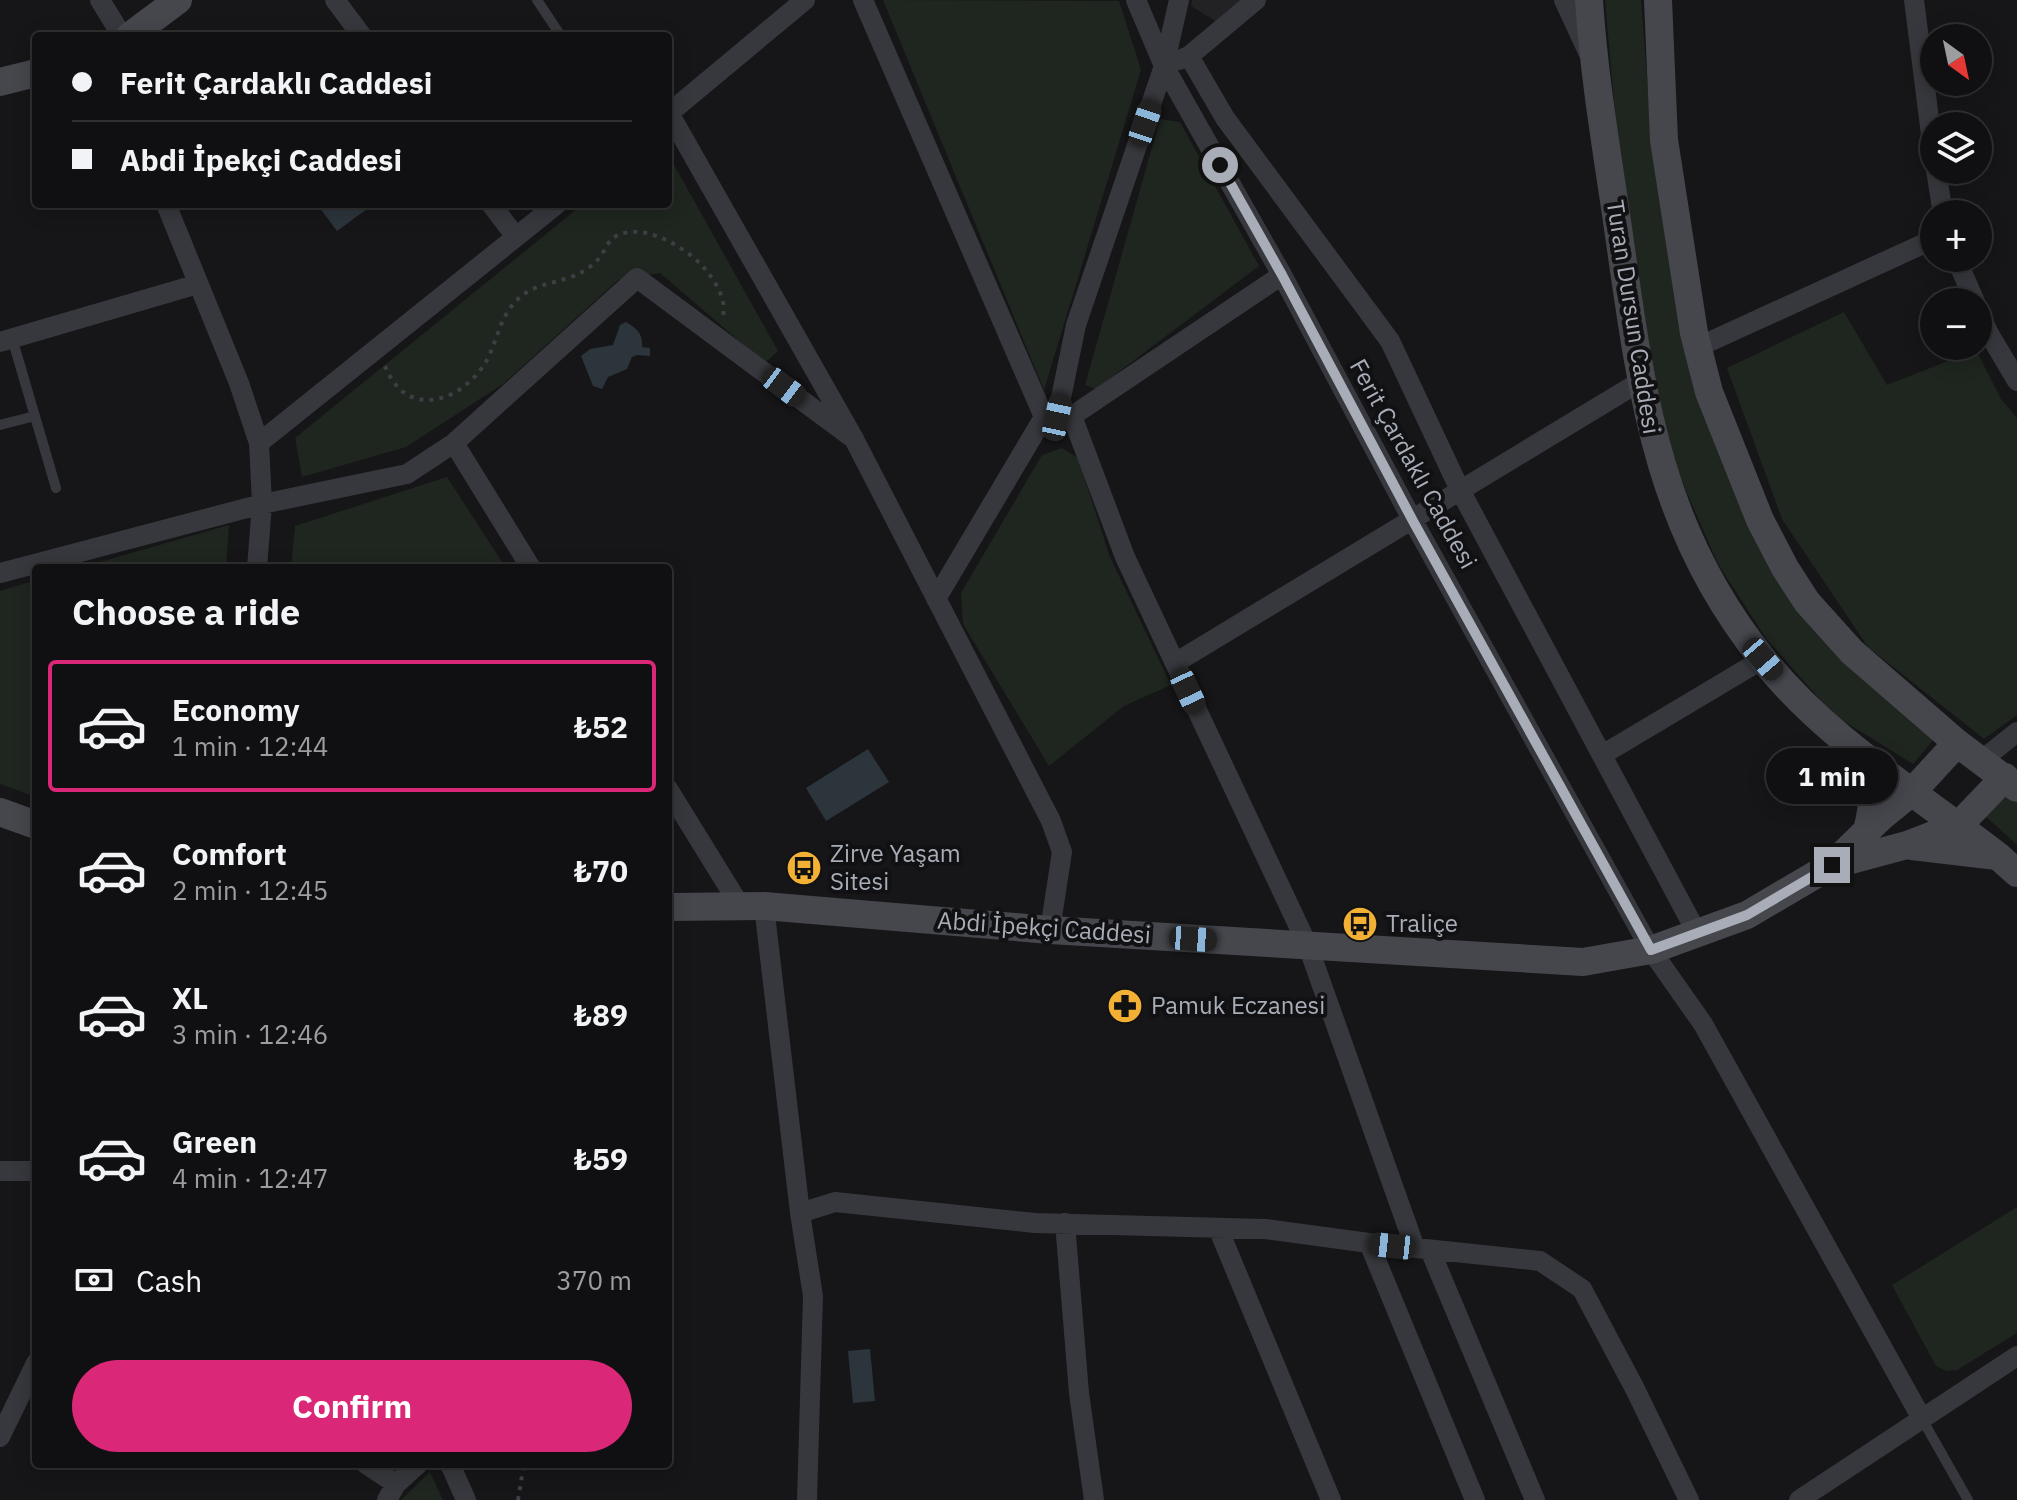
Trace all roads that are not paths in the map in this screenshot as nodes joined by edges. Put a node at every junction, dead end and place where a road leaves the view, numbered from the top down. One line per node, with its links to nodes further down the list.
1 (100, 0): 14 (street)
2 (178, 0): 15 (main road)
3 (335, 0): 16 (street)
4 (537, 0): 17 (lane)
5 (805, 0): 23 (street)
6 (863, 0): 39 (street)
7 (1136, 0): 19 (street, Ferit Çardaklı Caddesi)
8 (1179, 0): 19 (street)
9 (1256, 0): 18 (street)
10 (1564, 0): 20 (street)
11 (1589, 0): 20 (main road, Turan Dursun Caddesi)
12 (1658, 0): 35 (main road)
13 (1914, 0): 24 (street)
14 (120, 32)
15 (135, 32)
16 (359, 32)
17 (558, 32)
18 (1189, 56): 19 (street); 45 (street)
19 (1164, 66): 31 (street, Ferit Çardaklı Caddesi); 39 (street)
20 (1595, 67): 36 (main road, Turan Dursun Caddesi)
21 (32, 74): 22 (main road)
22 (0, 82)
23 (672, 110)
24 (1928, 112)
25 (672, 120): 41 (street)
26 (168, 208): 32 (street)
27 (494, 208): 29 (street)
28 (552, 208): 29 (street)
29 (516, 237): 42 (street)
30 (1920, 245): 35 (street)
31 (1282, 275): 39 (street); 47 (street, Ferit Çardaklı Caddesi)
32 (198, 284): 34 (street); 42 (street)
33 (1992, 339): 37 (street)
34 (6, 340): 38 (lane)
35 (1698, 347): 58 (main road)
36 (1641, 381): 45 (street); 54 (main road, Turan Dursun Caddesi)
37 (2017, 381)
38 (35, 416): 40 (lane); 44 (lane)
39 (1057, 417): 53 (street); 55 (street)
40 (0, 425)
41 (854, 439): 43 (street); 53 (street)
42 (259, 443): 46 (street)
43 (454, 443): 46 (street); 50 (street)
44 (56, 488)
45 (1460, 490): 47 (street); 59 (street)
46 (262, 504): 48 (street); 49 (street)
47 (1413, 521): 55 (street); 76 (street, Ferit Çardaklı Caddesi)
48 (34, 564)
49 (257, 564)
50 (529, 564)
51 (32, 565): 52 (street)
52 (0, 573)
53 (936, 599): 73 (street)
54 (1763, 659): 57 (main road, Turan Dursun Caddesi); 59 (street)
55 (1175, 663): 75 (street)
56 (2017, 732): 60 (street)
57 (1845, 741): 62 (main road, Turan Dursun Caddesi); 67 (main road)
58 (1957, 743): 60 (main road); 62 (main road)
59 (1602, 755): 74 (street)
60 (1982, 760): 61 (main road)
61 (2011, 782): 66 (main road)
62 (1912, 792): 66 (main road, Turan Dursun Caddesi); 67 (main road)
63 (672, 795): 71 (street)
64 (0, 812): 65 (main road)
65 (32, 824)
66 (1959, 825): 68 (main road); 69 (main road, Turan Dursun Caddesi)
67 (1867, 831): 70 (main road)
68 (1907, 845): 69 (main road); 70 (main road)
69 (2008, 864)
70 (1832, 865): 74 (main road, Abdi İpekçi Caddesi)
71 (752, 905): 72 (main road, Abdi İpekçi Caddesi); 73 (main road, Abdi İpekçi Caddesi); 79 (street)
72 (672, 907)
73 (1050, 930): 75 (main road, Abdi İpekçi Caddesi)
74 (1697, 933): 76 (main road, Abdi İpekçi Caddesi)
75 (1308, 946): 76 (main road, Abdi İpekçi Caddesi); 83 (street)
76 (1651, 950): 86 (street, Ferit Çardaklı Caddesi)
77 (0, 1171): 78 (street)
78 (32, 1171)
79 (800, 1213): 80 (street); 93 (street)
80 (1065, 1223): 81 (street); 94 (street)
81 (1218, 1228): 82 (street); 95 (street)
82 (1369, 1243): 83 (street); 96 (street)
83 (1422, 1249): 97 (street); 98 (street)
84 (2017, 1356): 86 (street)
85 (32, 1371): 87 (street)
86 (1922, 1419): 99 (street); 100 (lane)
87 (0, 1437)
88 (370, 1468): 91 (street)
89 (414, 1468): 91 (street)
90 (452, 1468): 92 (street)
91 (392, 1492)
92 (466, 1500)
93 (807, 1500)
94 (1094, 1500)
95 (1331, 1500)
96 (1475, 1500)
97 (1535, 1500)
98 (1689, 1500)
99 (1799, 1500)
100 (1968, 1500)

